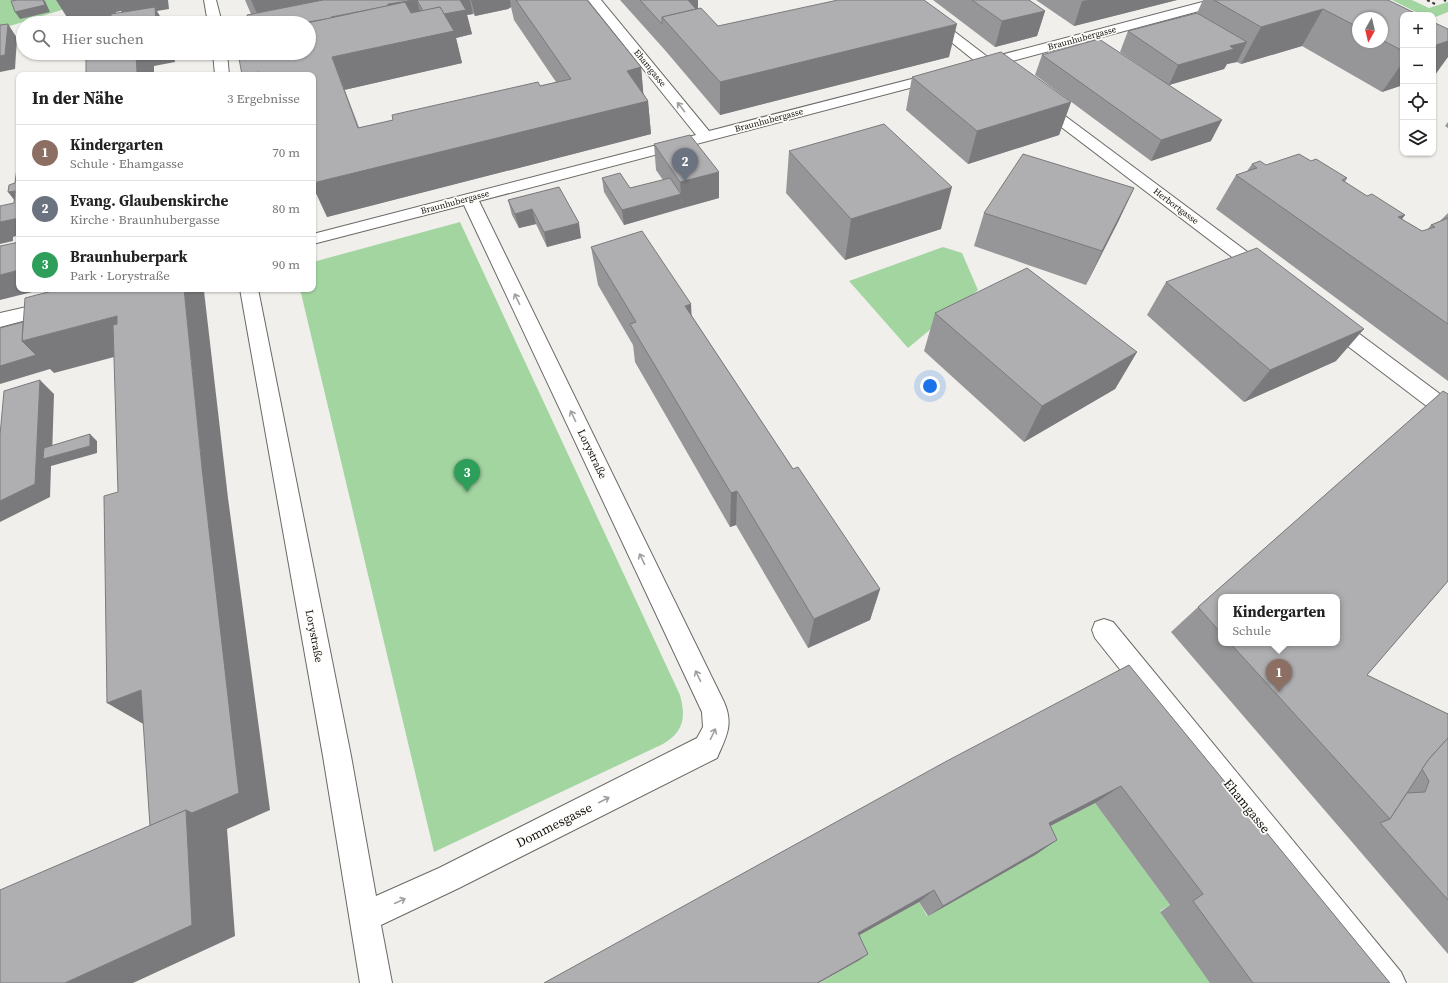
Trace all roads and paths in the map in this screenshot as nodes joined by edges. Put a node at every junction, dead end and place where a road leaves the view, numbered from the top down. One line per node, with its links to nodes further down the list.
1 (210, 0): 5 (street)
2 (594, 0): 11 (street, Ehamgasse, one-way to 2)
3 (905, 0): 7 (street)
4 (1225, 0): 7 (street, Braunhubergasse)
5 (213, 16)
6 (221, 60): 8 (street)
7 (986, 64): 9 (street); 11 (street, Braunhubergasse)
8 (222, 72)
9 (1005, 78)
10 (1024, 92): 14 (street, Herbortgasse)
11 (706, 137): 12 (street, Braunhubergasse)
12 (469, 198): 13 (street, Braunhubergasse); 21 (street, Lorystraße, one-way to 12)
13 (316, 238)
14 (1277, 282)
15 (250, 292): 22 (street, Lorystraße)
16 (68, 303): 18 (street)
17 (1321, 316): 19 (street)
18 (0, 320)
19 (1448, 411)
20 (1104, 630): 24 (street, Ehamgasse)
21 (715, 711): 22 (street, Dommesgasse, one-way to 21)
22 (364, 917): 23 (street, Lorystraße)
23 (376, 983)
24 (1390, 983)

